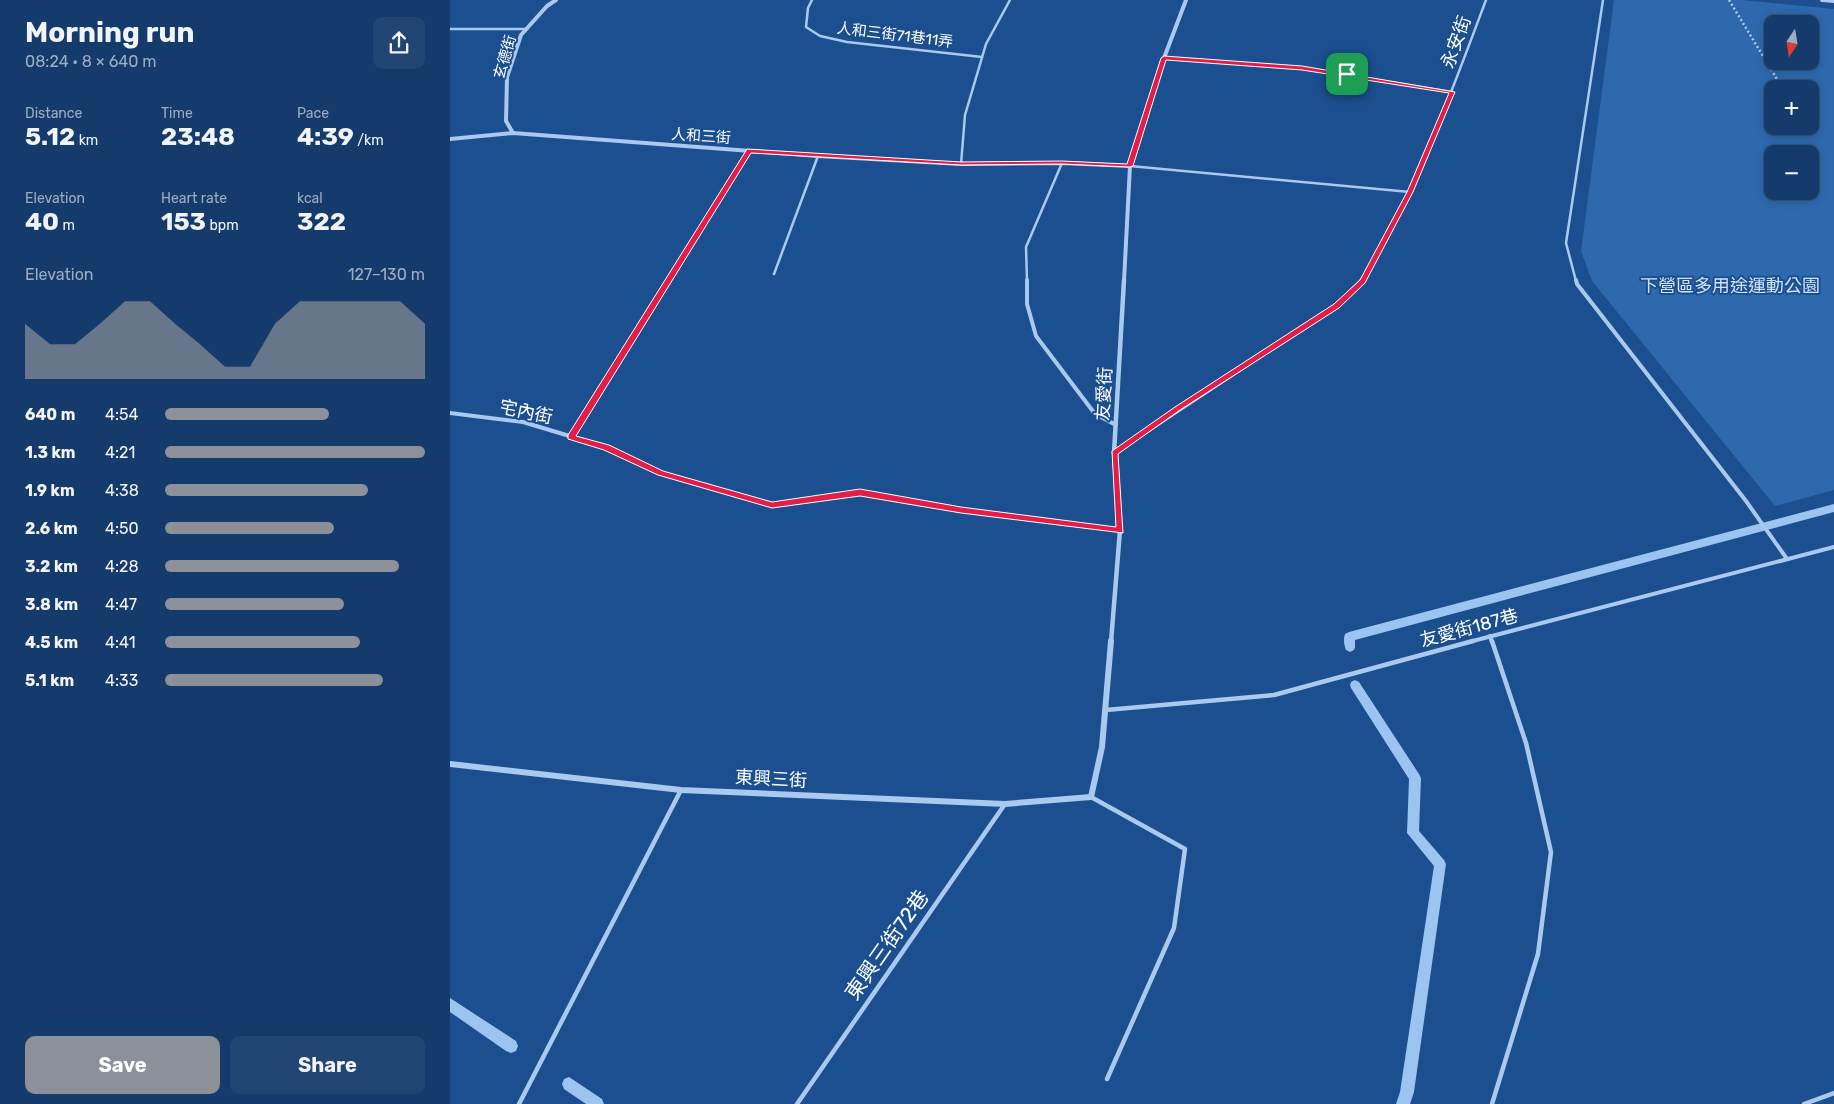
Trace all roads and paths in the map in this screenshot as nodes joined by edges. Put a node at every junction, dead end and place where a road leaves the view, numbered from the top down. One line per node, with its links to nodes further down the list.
1 (556, 0): 11 (street, 玄德街)
2 (812, 0): 12 (lane, 人和三街71巷11弄)
3 (1010, 0): 12 (lane)
4 (1186, 0): 13 (street, 友愛街)
5 (1486, 0): 15 (lane, 永安街)
6 (1603, 0): 31 (lane)
7 (1729, 0): 14 (path)
8 (1822, 0): 9 (street)
9 (1834, 1)
10 (450, 29): 11 (lane)
11 (527, 29): 16 (street, 玄德街)
12 (982, 57): 21 (lane)
13 (1164, 58): 15 (lane); 22 (street, 友愛街)
14 (1778, 80)
15 (1452, 92): 23 (lane, 永安街)
16 (513, 132): 17 (street, 人和三街); 18 (street, 人和三街)
17 (450, 139)
18 (749, 151): 19 (street, 人和三街); 27 (lane)
19 (818, 156): 21 (street, 人和三街); 24 (lane)
20 (1062, 162): 21 (street, 人和三街); 22 (street, 人和三街); 26 (lane)
21 (961, 164)
22 (1130, 166): 23 (lane); 26 (street, 友愛街)
23 (1410, 192): 28 (lane, 永安街)
24 (774, 274)
25 (450, 413): 27 (lane, 宅內街)
26 (1116, 426): 28 (street, 友愛街)
27 (571, 437): 29 (lane, 宅內街)
28 (1114, 453): 29 (street, 友愛街)
29 (1120, 530): 33 (street, 友愛街)
30 (1834, 547): 31 (lane, 友愛街187巷)
31 (1787, 559): 32 (lane, 友愛街187巷)
32 (1490, 636): 33 (lane, 友愛街187巷); 42 (lane)
33 (1106, 710): 36 (street, 友愛街)
34 (450, 764): 35 (street, 東興三街)
35 (681, 790): 37 (street, 東興三街); 40 (lane)
36 (1091, 797): 37 (street, 東興三街); 38 (lane)
37 (1005, 804): 41 (lane, 東興三街72巷)
38 (1107, 1079)
39 (1834, 1093): 43 (lane)
40 (520, 1104)
41 (797, 1104)
42 (1492, 1104)
43 (1804, 1104)

